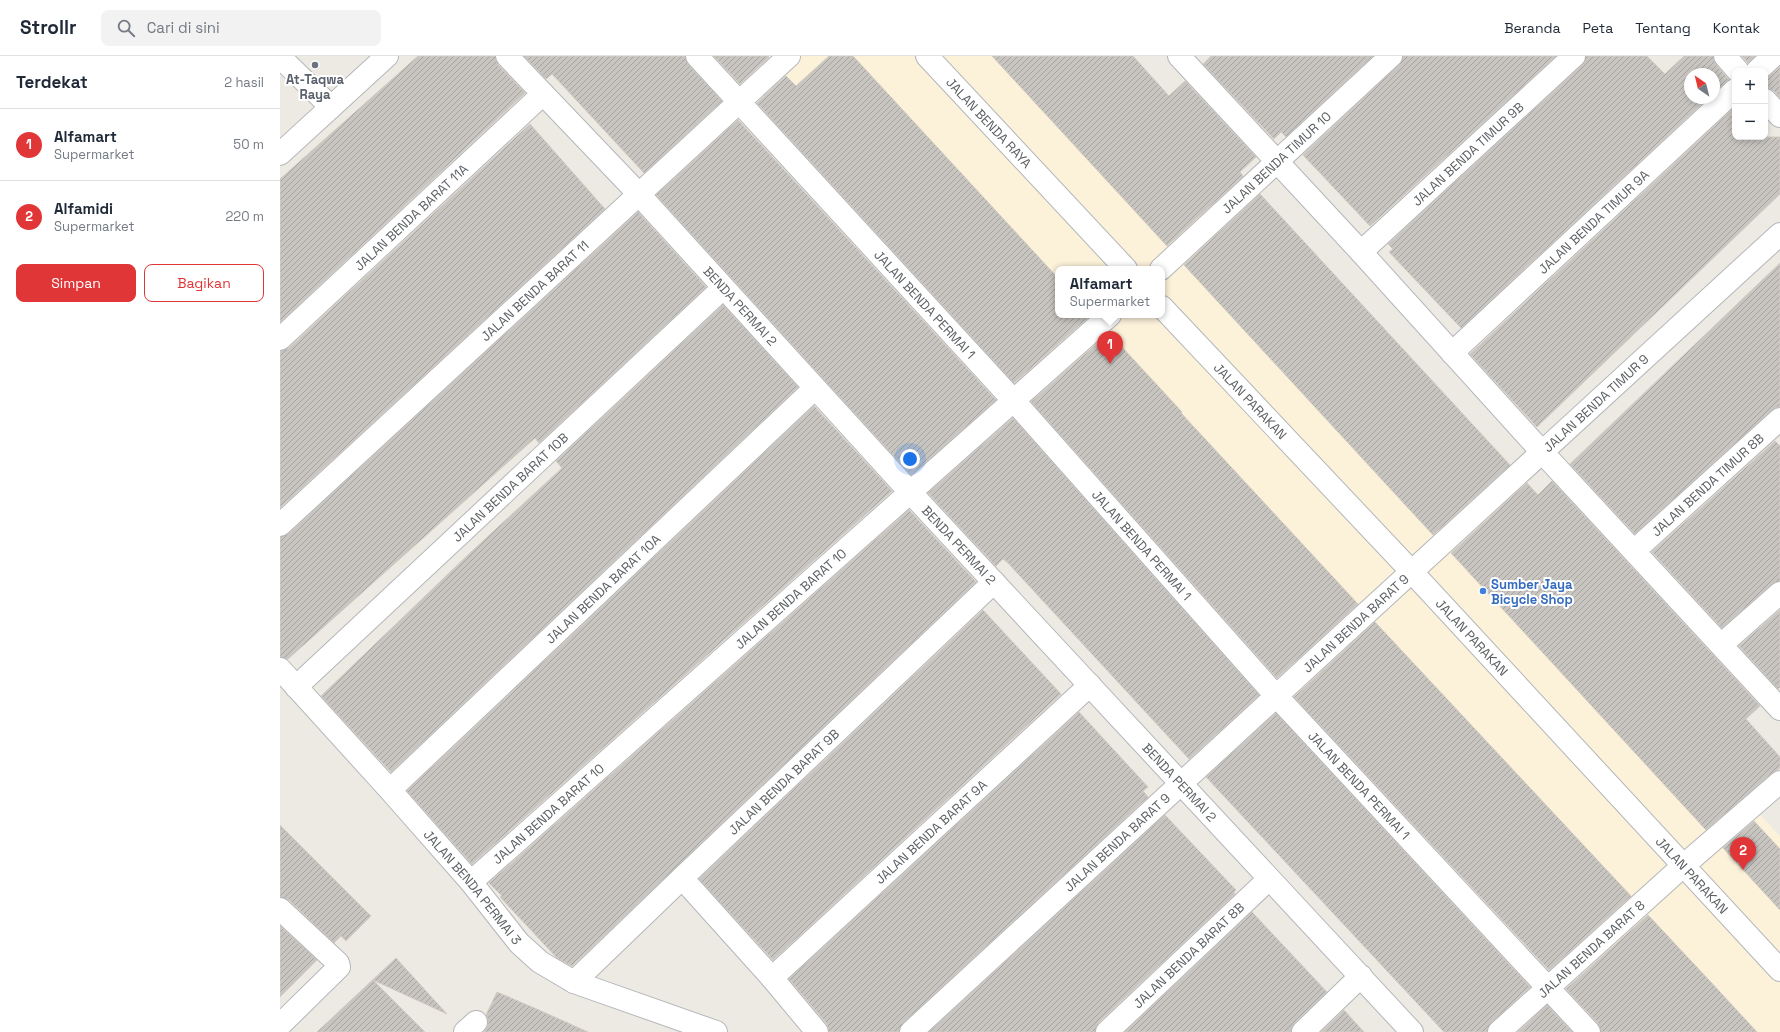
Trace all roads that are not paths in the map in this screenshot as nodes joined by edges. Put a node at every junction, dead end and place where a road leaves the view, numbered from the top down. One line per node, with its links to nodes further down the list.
1 (387, 56): 18 (street)
2 (507, 56): 15 (street, BENDA PERMAI 2)
3 (697, 56): 16 (street, JALAN BENDA PERMAI 1)
4 (789, 56): 16 (street, JALAN BENDA BARAT 11)
5 (927, 56): 25 (street, JALAN BENDA RAYA)
6 (1179, 56): 21 (street)
7 (1391, 56): 21 (street, JALAN BENDA TIMUR 10)
8 (1574, 56): 24 (street, JALAN BENDA TIMUR 9B)
9 (1725, 56): 12 (street)
10 (1773, 56): 13 (street)
11 (280, 58): 18 (street)
12 (1735, 68)
13 (1760, 68)
14 (1732, 93): 31 (street, JALAN BENDA TIMUR 9A)
15 (543, 94): 22 (street, BENDA PERMAI 2); 30 (street, JALAN BENDA BARAT 11A)
16 (739, 102): 22 (street, JALAN BENDA BARAT 11); 33 (street, JALAN BENDA PERMAI 1)
17 (1768, 103): 19 (street)
18 (331, 107): 20 (street)
19 (1780, 116)
20 (280, 154)
21 (1276, 162): 24 (street); 26 (street, JALAN BENDA TIMUR 10)
22 (639, 195): 27 (street, BENDA PERMAI 2); 37 (street, JALAN BENDA BARAT 11)
23 (1780, 234): 35 (street, JALAN BENDA TIMUR 9)
24 (1361, 252): 31 (street)
25 (1123, 266)
26 (1164, 266)
27 (724, 288): 32 (street, BENDA PERMAI 2); 45 (street, JALAN BENDA BARAT 10B)
28 (1165, 310): 39 (street, JALAN PARAKAN)
29 (1107, 318): 33 (street, JALAN BENDA BARAT 10)
30 (280, 340)
31 (1452, 353): 35 (street)
32 (815, 388): 36 (street, BENDA PERMAI 2); 50 (street, JALAN BENDA BARAT 10A)
33 (1014, 401): 36 (street, JALAN BENDA BARAT 10); 46 (street, JALAN BENDA PERMAI 1)
34 (1780, 419): 38 (street, JALAN BENDA TIMUR 8B)
35 (1542, 452): 38 (street); 39 (street, JALAN BENDA TIMUR 9)
36 (910, 492): 40 (street, BENDA PERMAI 2); 54 (street, JALAN BENDA BARAT 10)
37 (280, 525)
38 (1634, 550): 42 (street)
39 (1412, 572): 46 (street, JALAN BENDA BARAT 9); 51 (street, JALAN PARAKAN)
40 (994, 582): 44 (street, BENDA PERMAI 2); 52 (street, JALAN BENDA BARAT 9B)
41 (1780, 593): 42 (street)
42 (1721, 645): 47 (street)
43 (280, 669): 45 (street, JALAN BENDA PERMAI 3)
44 (1090, 685): 49 (street, BENDA PERMAI 2); 58 (street, JALAN BENDA BARAT 9A)
45 (296, 687): 50 (street, JALAN BENDA PERMAI 3)
46 (1276, 695): 49 (street, JALAN BENDA BARAT 9); 60 (street, JALAN BENDA PERMAI 1)
47 (1780, 709)
48 (1780, 782): 51 (street, JALAN BENDA BARAT 8)
49 (1180, 783): 53 (street, BENDA PERMAI 2); 64 (street, JALAN BENDA BARAT 9)
50 (390, 790): 54 (street, JALAN BENDA PERMAI 3)
51 (1683, 866): 56 (street, JALAN PARAKAN); 60 (street, JALAN BENDA BARAT 8)
52 (682, 878): 58 (street); 59 (street, JALAN BENDA BARAT 9B)
53 (1269, 879): 57 (street, BENDA PERMAI 2); 65 (street, JALAN BENDA BARAT 8B)
54 (471, 882): 59 (street, JALAN BENDA PERMAI 3)
55 (280, 909): 61 (street)
56 (1780, 970)
57 (1361, 976): 66 (street); 67 (street, BENDA PERMAI 2)
58 (772, 978): 63 (street)
59 (574, 982): 62 (street, JALAN BENDA PERMAI 3)
60 (1548, 987): 68 (street, JALAN BENDA BARAT 8); 69 (street, JALAN BENDA PERMAI 1)
61 (280, 1025)
62 (716, 1032)
63 (817, 1032)
64 (911, 1032)
65 (1107, 1032)
66 (1303, 1032)
67 (1412, 1032)
68 (1499, 1032)
69 (1590, 1032)

